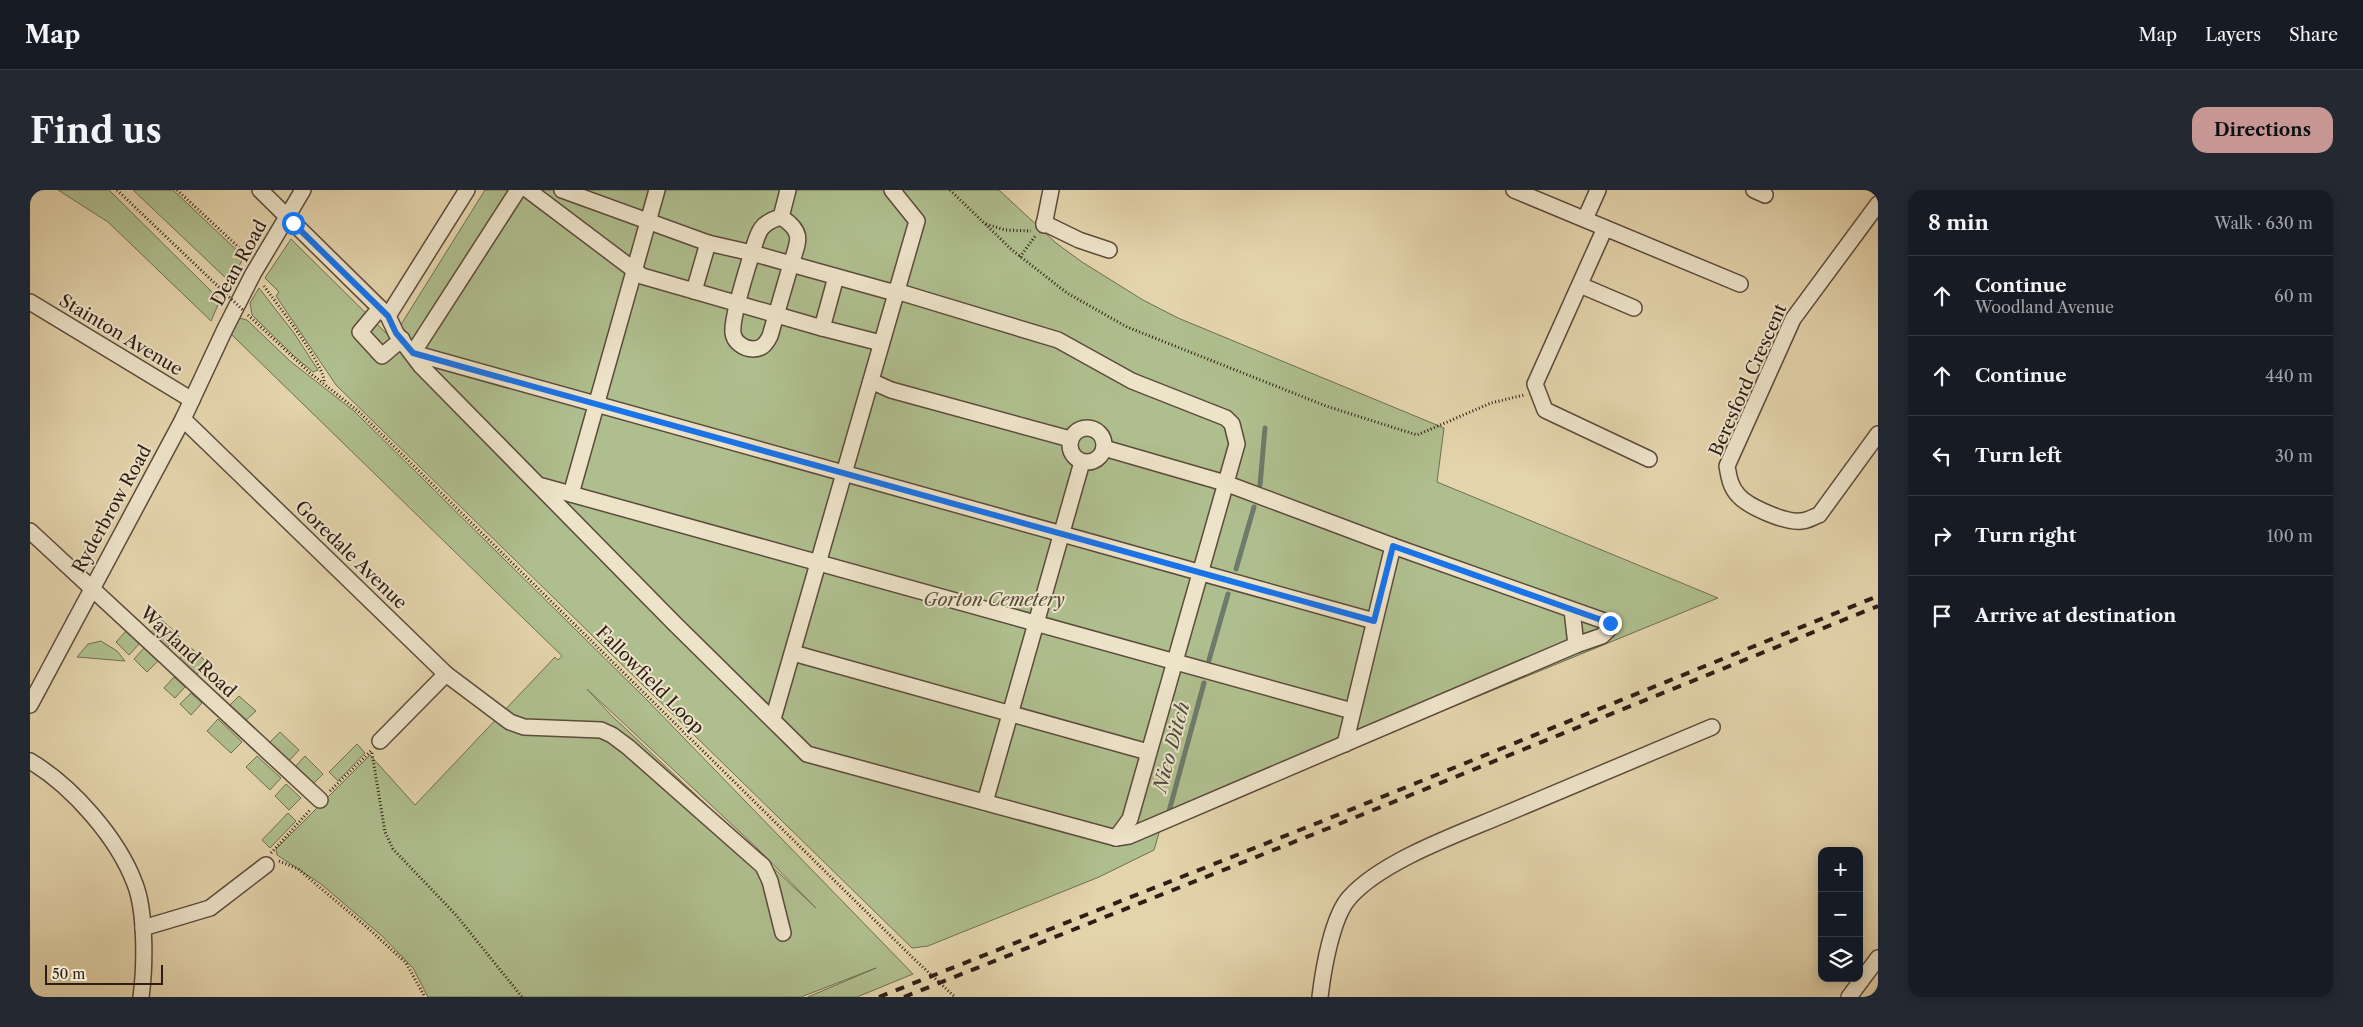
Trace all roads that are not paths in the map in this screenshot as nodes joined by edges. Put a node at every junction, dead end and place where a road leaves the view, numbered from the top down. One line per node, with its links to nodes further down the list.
1 (260, 190): 15 (street)
2 (303, 190): 15 (street, Dean Road)
3 (467, 190): 33 (street)
4 (518, 190): 39 (street)
5 (528, 190): 24 (street)
6 (562, 190): 18 (street)
7 (657, 190): 18 (street)
8 (788, 190): 16 (street)
9 (892, 190): 29 (street)
10 (1052, 190): 21 (street)
11 (1514, 190): 13 (street)
12 (1598, 190): 17 (street)
13 (1535, 194): 17 (street)
14 (1878, 204): 44 (street, Beresford Crescent)
15 (287, 217): 33 (street); 36 (street, Dean Road)
16 (781, 217): 22 (street); 23 (street)
17 (1585, 219): 19 (street)
18 (648, 222): 20 (street); 24 (street)
19 (1606, 228): 26 (street); 27 (street)
20 (708, 243): 22 (street); 28 (street)
21 (1109, 250)
22 (752, 253): 23 (street); 31 (street)
23 (791, 264): 25 (street); 34 (street)
24 (634, 270): 28 (street); 42 (street)
25 (836, 277): 29 (street); 35 (street)
26 (1740, 284)
27 (1580, 285): 32 (street); 47 (street)
28 (694, 291): 31 (street)
29 (896, 291): 38 (street); 50 (street)
30 (30, 302): 41 (street, Stainton Avenue)
31 (738, 304): 34 (street); 34 (street)
32 (1634, 308)
33 (384, 312): 37 (street); 37 (street)
34 (775, 315): 35 (street)
35 (822, 328): 38 (street)
36 (224, 329): 41 (street, Ryderbrow Road)
37 (402, 339): 39 (street)
38 (881, 343): 40 (street)
39 (413, 353): 42 (street); 51 (street)
40 (871, 381): 45 (street); 49 (street)
41 (192, 400): 43 (street, Ryderbrow Road)
42 (597, 404): 49 (street); 52 (street)
43 (183, 419): 58 (street, Ryderbrow Road); 65 (street, Goredale Avenue)
44 (1878, 434)
45 (1070, 439): 46 (street); 48 (street)
46 (1104, 448): 48 (street); 50 (street)
47 (1649, 459)
48 (1082, 462): 54 (street)
49 (845, 473): 54 (street); 56 (street)
50 (1225, 482): 55 (street); 57 (street)
51 (540, 486): 52 (street); 69 (street)
52 (571, 494): 56 (street)
53 (30, 531): 58 (street, Wayland Road)
54 (1062, 533): 57 (street); 61 (street)
55 (1393, 546): 59 (street); 60 (street)
56 (820, 563): 61 (street); 63 (street)
57 (1199, 573): 60 (street); 64 (street)
58 (91, 588): 66 (street, Ryderbrow Road); 75 (street, Wayland Road)
59 (1572, 610): 62 (street); 62 (street)
60 (1374, 621): 67 (street)
61 (1036, 623): 64 (street); 68 (street)
62 (1576, 646): 71 (street)
63 (794, 653): 68 (street); 69 (street)
64 (1175, 662): 67 (street); 73 (street)
65 (446, 674): 72 (street); 80 (street, Goredale Avenue)
66 (30, 705)
67 (1352, 711): 71 (street)
68 (1011, 713): 73 (street); 76 (street)
69 (773, 720): 76 (street)
70 (1712, 727): 83 (street)
71 (1345, 744): 77 (street)
72 (376, 746)
73 (1148, 752): 77 (street)
74 (30, 761): 79 (street)
75 (320, 800)
76 (985, 802): 77 (street)
77 (1116, 838)
78 (266, 865): 79 (street)
79 (143, 928): 82 (street)
80 (784, 933)
81 (1876, 964): 84 (street)
82 (141, 997)
83 (1320, 997)
84 (1849, 997)

